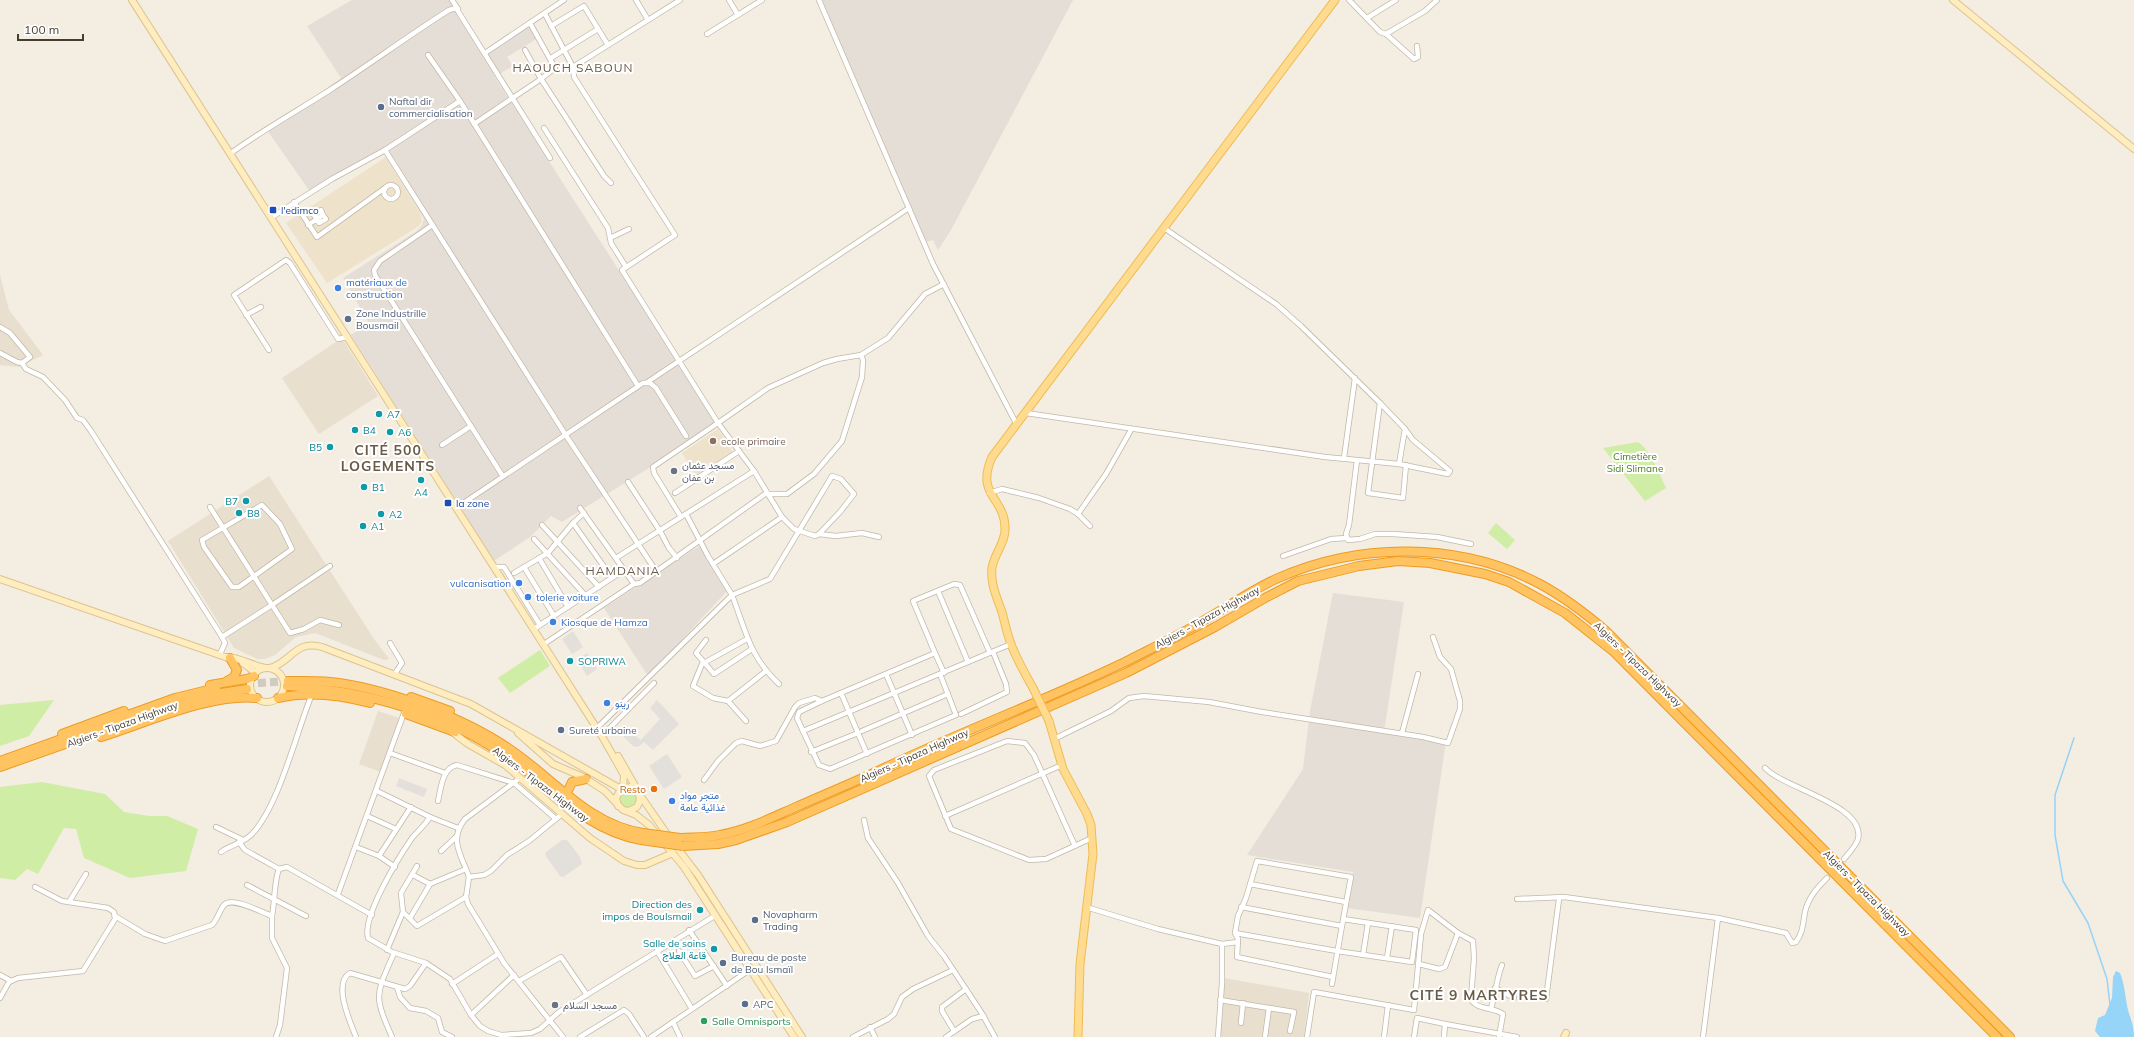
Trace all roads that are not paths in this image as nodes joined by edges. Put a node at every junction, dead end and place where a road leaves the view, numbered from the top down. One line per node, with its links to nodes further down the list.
1 (132, 0): 39 (main road)
2 (452, 0): 14 (street)
3 (564, 0): 15 (street)
4 (636, 0): 18 (street)
5 (680, 0): 18 (street)
6 (729, 0): 16 (street)
7 (762, 0): 16 (street)
8 (819, 0): 44 (street)
9 (1335, 0): 49 (main road)
10 (1349, 0): 17 (street)
11 (1396, 0): 17 (street)
12 (1438, 0): 23 (street)
13 (1953, 0): 37 (main road)
14 (458, 9): 28 (street); 39 (street)
15 (545, 14): 19 (street); 20 (street)
16 (738, 15): 22 (street)
17 (1367, 18): 23 (street)
18 (648, 20): 24 (street)
19 (530, 23): 28 (street); 30 (street)
20 (551, 26): 21 (street); 27 (street)
21 (598, 29): 24 (street); 27 (street)
22 (707, 34)
23 (1386, 34): 25 (street)
24 (608, 45): 31 (street)
25 (1417, 46)
26 (525, 50): 32 (street)
27 (564, 51): 30 (street); 31 (street)
28 (485, 53): 33 (street)
29 (428, 55): 34 (street)
30 (550, 58): 32 (street)
31 (573, 67): 52 (street)
32 (541, 79): 33 (street); 41 (street)
33 (512, 98): 35 (street); 40 (street)
34 (460, 101): 35 (street); 38 (street)
35 (474, 124): 65 (street)
36 (544, 128): 51 (street)
37 (2134, 149)
38 (385, 150): 43 (street); 48 (street)
39 (231, 153): 46 (main road)
40 (550, 158)
41 (611, 183)
42 (385, 188): 47 (street)
43 (294, 202): 46 (street); 47 (street)
44 (909, 208): 53 (street); 61 (street)
45 (323, 215): 47 (street)
46 (272, 217): 57 (main road)
47 (308, 225)
48 (431, 226): 70 (street); 73 (street)
49 (1164, 228): 63 (street); 67 (main road)
50 (629, 229): 51 (street)
51 (610, 238): 52 (street)
52 (626, 267): 61 (street)
53 (944, 284): 60 (street); 69 (street)
54 (261, 307): 55 (street)
55 (246, 315): 57 (street); 58 (street)
56 (0, 327): 62 (street)
57 (348, 337): 89 (main road)
58 (269, 350)
59 (0, 352): 62 (street)
60 (861, 355): 68 (street); 87 (street)
61 (679, 361): 64 (street); 68 (street)
62 (22, 363): 139 (street)
63 (1355, 378): 66 (street); 77 (street)
64 (646, 383): 65 (street); 74 (street)
65 (638, 386): 73 (street)
66 (1380, 403): 71 (street); 79 (street)
67 (1026, 413): 69 (main road); 72 (street)
68 (718, 423): 76 (street); 94 (street)
69 (1017, 425): 86 (main road)
70 (471, 426): 75 (street); 83 (street)
71 (1405, 429): 80 (street); 81 (street)
72 (1131, 430): 77 (street); 93 (street)
73 (565, 434): 83 (street); 108 (street)
74 (686, 436)
75 (442, 445)
76 (739, 452): 82 (street); 85 (street)
77 (1344, 458): 78 (street)
78 (1357, 460): 79 (street); 104 (street)
79 (1372, 461): 80 (street); 81 (street)
80 (1399, 464): 81 (street)
81 (1406, 466)
82 (754, 471): 87 (street); 92 (street)
83 (502, 476): 89 (street)
84 (628, 482): 100 (street)
85 (675, 493)
86 (990, 493): 93 (street); 145 (main road)
87 (769, 494): 95 (street); 106 (street)
88 (210, 507): 99 (street)
89 (456, 508): 117 (main road)
90 (580, 508): 91 (street)
91 (584, 513): 96 (street); 113 (street)
92 (686, 514): 94 (street); 106 (street)
93 (1078, 514): 98 (street)
94 (681, 517): 100 (street)
95 (782, 517): 101 (street); 115 (street)
96 (573, 523): 107 (street); 123 (street)
97 (542, 525): 107 (street)
98 (1090, 526)
99 (222, 527): 122 (street); 122 (street); 122 (street)
100 (660, 530): 108 (street); 114 (street)
101 (798, 531): 102 (street); 102 (street); 131 (street)
102 (819, 534): 103 (street)
103 (879, 537)
104 (1347, 538): 109 (street); 111 (street)
105 (534, 539): 110 (street)
106 (700, 540): 114 (street); 115 (street)
107 (558, 541): 110 (street); 127 (street)
108 (638, 544): 113 (street); 120 (street)
109 (1471, 544)
110 (548, 552): 112 (street); 132 (street)
111 (1283, 556)
112 (539, 558): 118 (street); 134 (street)
113 (616, 558): 119 (street)
114 (677, 558): 120 (street)
115 (713, 564): 131 (street)
116 (330, 566): 133 (street)
117 (494, 567): 121 (street); 125 (main road)
118 (524, 567): 121 (street); 135 (street)
119 (624, 570): 123 (street); 126 (street)
120 (656, 571): 126 (street)
121 (512, 575): 125 (street); 128 (street)
122 (254, 577): 133 (street)
123 (612, 578): 127 (street)
124 (0, 579): 150 (main road)
125 (504, 582): 130 (main road)
126 (634, 584): 144 (street)
127 (600, 586): 132 (street)
128 (517, 587): 130 (street); 137 (street)
129 (938, 591): 148 (street); 149 (street); 153 (street)
130 (510, 592): 138 (main road)
131 (732, 595): 141 (street); 179 (street)
132 (586, 596): 134 (street)
133 (272, 605): 136 (street); 139 (street)
134 (568, 607): 135 (street)
135 (554, 616): 137 (street)
136 (339, 625)
137 (540, 625): 138 (street)
138 (534, 628): 144 (main road)
139 (222, 637): 150 (street)
140 (1433, 637): 183 (street)
141 (747, 639): 146 (street); 152 (street)
142 (706, 640): 152 (street)
143 (390, 642): 160 (street)
144 (544, 644): 179 (main road)
145 (1011, 644): 148 (street); 186 (main road, bridge)
146 (752, 649): 152 (street); 155 (street)
147 (296, 650): 154 (main road); 160 (main road); 161 (main road)
148 (991, 652): 153 (street); 176 (street)
149 (935, 653): 156 (street); 158 (street)
150 (220, 654): 151 (main road)
151 (229, 658): 154 (main road); 157 (main road); 163 (highway)
152 (704, 662): 171 (street)
153 (968, 662): 156 (street)
154 (267, 669): 157 (main road); 161 (main road)
155 (766, 671): 164 (street); 171 (street)
156 (942, 673): 166 (street); 168 (street)
157 (255, 674): 163 (highway); 169 (main road)
158 (886, 674): 165 (street); 166 (street)
159 (1418, 674): 183 (street)
160 (394, 675): 178 (main road)
161 (285, 681): 170 (main road); 187 (highway, Algiers - Tipaza Highway); 206 (highway, Algiers - Tipaza Highway)
162 (654, 683): 185 (street)
163 (221, 684): 191 (highway)
164 (780, 684)
165 (841, 693): 172 (street); 174 (street)
166 (895, 693): 174 (street); 175 (street)
167 (312, 694): 170 (highway); 173 (highway); 223 (street)
168 (948, 694): 175 (street); 184 (street)
169 (257, 698): 170 (main road); 192 (highway)
170 (278, 698)
171 (728, 701): 177 (street)
172 (822, 701): 181 (street); 201 (street)
173 (404, 713): 180 (highway); 189 (street)
174 (849, 713): 181 (street); 182 (street)
175 (903, 714): 182 (street); 184 (street)
176 (961, 714)
177 (746, 721)
178 (504, 722): 200 (main road); 203 (main road)
179 (597, 728): 185 (main road)
180 (450, 730): 187 (highway); 199 (main road)
181 (803, 731): 188 (street)
182 (860, 732): 188 (street); 190 (street)
183 (1402, 733): 186 (street)
184 (912, 735): 190 (street)
185 (603, 737): 203 (main road); 205 (main road)
186 (1054, 739): 194 (main road)
187 (490, 745): 221 (highway, Algiers - Tipaza Highway)
188 (812, 752): 190 (street)
189 (390, 753): 197 (street); 204 (street)
190 (867, 754)
191 (14, 756): 192 (highway, Algiers - Tipaza Highway); 193 (highway, Algiers - Tipaza Highway)
192 (26, 759): 195 (highway, Algiers - Tipaza Highway)
193 (0, 760)
194 (1062, 765): 198 (street); 222 (main road)
195 (0, 767)
196 (1765, 768): 230 (street)
197 (445, 773): 202 (street); 207 (street)
198 (1042, 774): 213 (street); 213 (street); 224 (street)
199 (520, 778): 202 (street); 211 (main road)
200 (586, 779): 206 (highway); 208 (main road)
201 (704, 780)
202 (514, 783): 215 (street); 218 (street)
203 (622, 788): 205 (main road); 208 (main road)
204 (377, 791): 209 (street); 212 (street)
205 (638, 792): 210 (main road); 328 (main road)
206 (566, 794): 221 (highway, Algiers - Tipaza Highway)
207 (438, 801)
208 (618, 806): 210 (main road)
209 (411, 807): 214 (street); 219 (street)
210 (626, 811): 228 (main road)
211 (562, 814): 215 (street); 228 (main road)
212 (367, 816): 219 (street); 225 (street)
213 (945, 816): 224 (street)
214 (430, 817): 218 (street); 232 (street)
215 (556, 819): 237 (street)
216 (864, 820): 282 (street)
217 (216, 827): 223 (street)
218 (458, 828): 220 (street)
219 (396, 829): 229 (street)
220 (456, 837): 226 (street); 234 (street)
221 (642, 837): 342 (highway, Algiers - Tipaza Highway, bridge); 343 (highway, Algiers - Tipaza Highway, bridge)
222 (1092, 838): 224 (street); 250 (main road)
223 (241, 841): 227 (street); 233 (street)
224 (1075, 846)
225 (356, 847): 229 (street); 243 (street)
226 (441, 851)
227 (221, 852)
228 (673, 853): 254 (main road)
229 (379, 856): 232 (street)
230 (1844, 859)
231 (417, 866): 236 (street)
232 (395, 867): 253 (street)
233 (279, 869): 243 (street); 247 (street)
234 (466, 869): 237 (street); 239 (street)
235 (86, 874): 248 (street)
236 (412, 875): 239 (street); 252 (street)
237 (469, 877): 244 (street)
238 (1827, 878): 259 (street)
239 (430, 884): 258 (street)
240 (1250, 884): 249 (street); 249 (street); 251 (street)
241 (246, 885): 247 (street)
242 (34, 887): 248 (street)
243 (338, 894): 253 (street)
244 (466, 897): 258 (street); 274 (street)
245 (1517, 899): 246 (street)
246 (1559, 899): 259 (street); 298 (street)
247 (275, 900): 256 (street); 257 (street)
248 (69, 902): 255 (street)
249 (1346, 902): 260 (street)
250 (1086, 908): 268 (street); 333 (main road)
251 (1241, 908): 262 (street); 265 (street)
252 (403, 912): 258 (street); 269 (street)
253 (372, 915): 269 (street)
254 (716, 915): 264 (street); 281 (main road)
255 (115, 916): 256 (street); 286 (street)
256 (272, 916): 318 (street)
257 (306, 916)
258 (410, 918)
259 (1718, 918): 341 (street)
260 (1343, 919): 261 (street); 262 (street)
261 (1368, 923): 263 (street); 275 (street)
262 (1342, 926): 273 (street)
263 (1392, 926): 276 (street); 276 (street)
264 (689, 930): 270 (street); 280 (street)
265 (1235, 932): 267 (street); 273 (street)
266 (1458, 933): 278 (street); 278 (street); 303 (street)
267 (1238, 942): 268 (street); 285 (street)
268 (1222, 944): 299 (street)
269 (387, 950): 272 (street)
270 (657, 951): 295 (street); 304 (street)
271 (679, 951): 280 (street)
272 (394, 952): 277 (street); 288 (street)
273 (1337, 952): 275 (street); 285 (street)
274 (498, 954): 284 (street); 289 (street)
275 (1363, 955): 276 (street)
276 (1387, 958)
277 (426, 964): 289 (street); 292 (street)
278 (1419, 964): 305 (street)
279 (1502, 965): 293 (street)
280 (714, 966): 291 (street)
281 (751, 969): 291 (street); 327 (main road)
282 (953, 970): 294 (street); 313 (street)
283 (0, 975): 286 (street)
284 (514, 975): 287 (street); 306 (street)
285 (1333, 977): 290 (street)
286 (11, 981): 296 (street)
287 (519, 981): 295 (street); 309 (street)
288 (381, 982): 292 (street); 319 (street); 320 (street)
289 (452, 984): 306 (street)
290 (1332, 984)
291 (727, 986): 304 (street)
292 (397, 988): 321 (street)
293 (1495, 988): 297 (street); 303 (street)
294 (966, 989): 307 (street); 314 (street)
295 (586, 995): 309 (street)
296 (0, 998)
297 (1514, 998)
298 (1546, 999)
299 (1220, 1000): 300 (street); 334 (street)
300 (1243, 1004): 302 (street); 311 (street)
301 (1388, 1005): 305 (street); 336 (street); 337 (street)
302 (1269, 1008): 315 (street); 335 (street)
303 (1491, 1008): 317 (street)
304 (692, 1009): 310 (street)
305 (1414, 1010): 308 (street)
306 (471, 1015): 316 (street)
307 (984, 1016): 314 (street); 332 (street)
308 (1417, 1018): 312 (street); 338 (street)
309 (550, 1019): 316 (street); 322 (street)
310 (673, 1022): 325 (street); 326 (street)
311 (1241, 1023)
312 (1445, 1024): 317 (street); 339 (street)
313 (870, 1027): 329 (street); 330 (street)
314 (954, 1031): 331 (street)
315 (1290, 1031)
316 (500, 1036)
317 (1499, 1036): 340 (street)
318 (276, 1037)
319 (356, 1037)
320 (392, 1037)
321 (452, 1037)
322 (563, 1037)
323 (580, 1037): 324 (street)
324 (644, 1037)
325 (651, 1037)
326 (680, 1037)
327 (794, 1037)
328 (802, 1037)
329 (853, 1037)
330 (875, 1037)
331 (946, 1037)
332 (995, 1037)
333 (1078, 1037)
334 (1218, 1037)
335 (1265, 1037)
336 (1307, 1037)
337 (1384, 1037)
338 (1414, 1037)
339 (1444, 1037)
340 (1517, 1037)
341 (1703, 1037)
342 (1998, 1037)
343 (2010, 1037)

